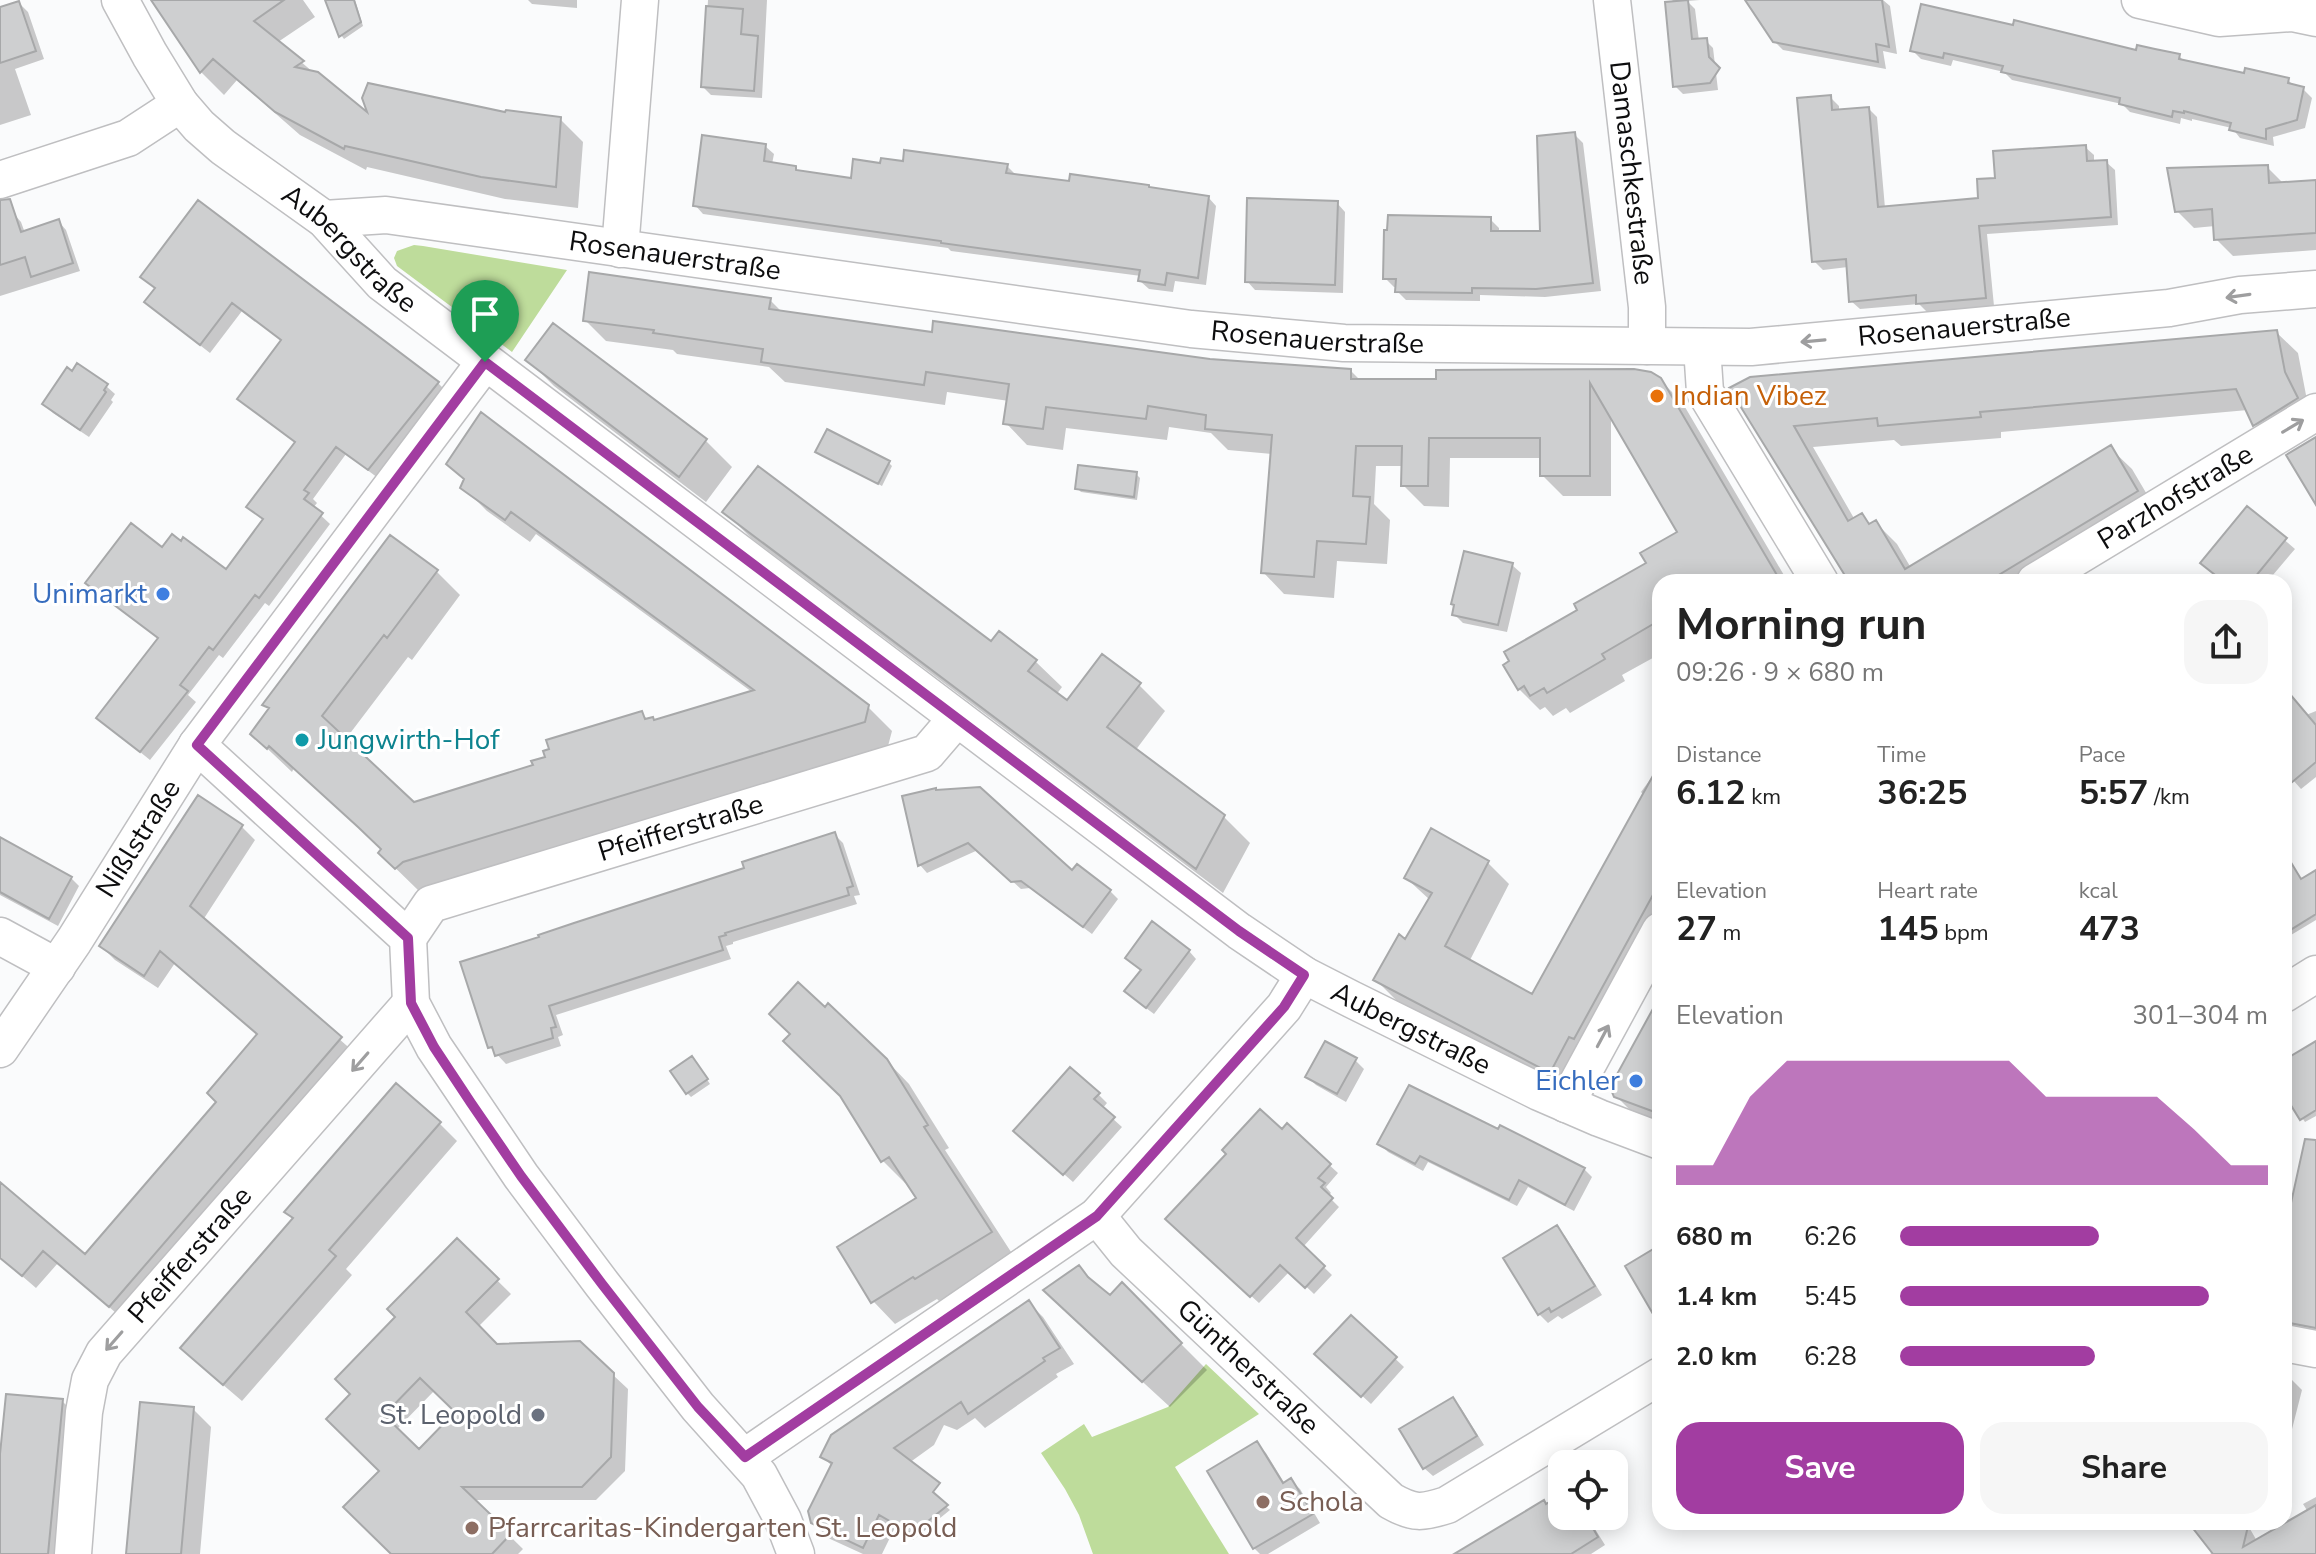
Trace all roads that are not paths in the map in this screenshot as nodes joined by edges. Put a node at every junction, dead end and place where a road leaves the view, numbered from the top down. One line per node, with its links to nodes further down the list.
1 (120, 0): 6 (street, Aubergstraße)
2 (640, 0): 9 (street)
3 (1612, 0): 11 (street, Damaschkestraße)
4 (2140, 0): 5 (street)
5 (2316, 18)
6 (180, 104): 7 (street); 8 (street, Aubergstraße)
7 (0, 180)
8 (324, 219): 9 (street, Rosenauerstraße); 13 (street, Aubergstraße)
9 (620, 249): 11 (street, Rosenauerstraße)
10 (2316, 289): 12 (street, Rosenauerstraße, one-way to 12)
11 (1647, 346): 12 (street, Rosenauerstraße)
12 (1702, 347): 15 (street)
13 (485, 362): 17 (street, Aubergstraße); 18 (street, Nißlstraße)
14 (2316, 412): 16 (street, Parzhofstraße, one-way to 14)
15 (1815, 574)
16 (2048, 574)
17 (957, 718): 20 (street, Pfeifferstraße); 24 (street, Aubergstraße)
18 (197, 745): 20 (street); 22 (street, Nißlstraße)
19 (0, 936): 22 (street)
20 (408, 938): 26 (street)
21 (1652, 946): 28 (street, one-way to 21)
22 (57, 967): 27 (street, Nißlstraße)
23 (2316, 974): 25 (street)
24 (1304, 975): 28 (street, Aubergstraße); 30 (street)
25 (2292, 989)
26 (411, 1003): 34 (street); 35 (street, Pfeifferstraße, one-way to 35)
27 (0, 1049)
28 (1566, 1104): 29 (street, Aubergstraße)
29 (1652, 1138)
30 (1097, 1216): 33 (street, Güntherstraße); 34 (street)
31 (2292, 1344): 32 (street)
32 (2316, 1349)
33 (1652, 1381)
34 (745, 1457): 36 (street)
35 (73, 1554)
36 (796, 1554)

